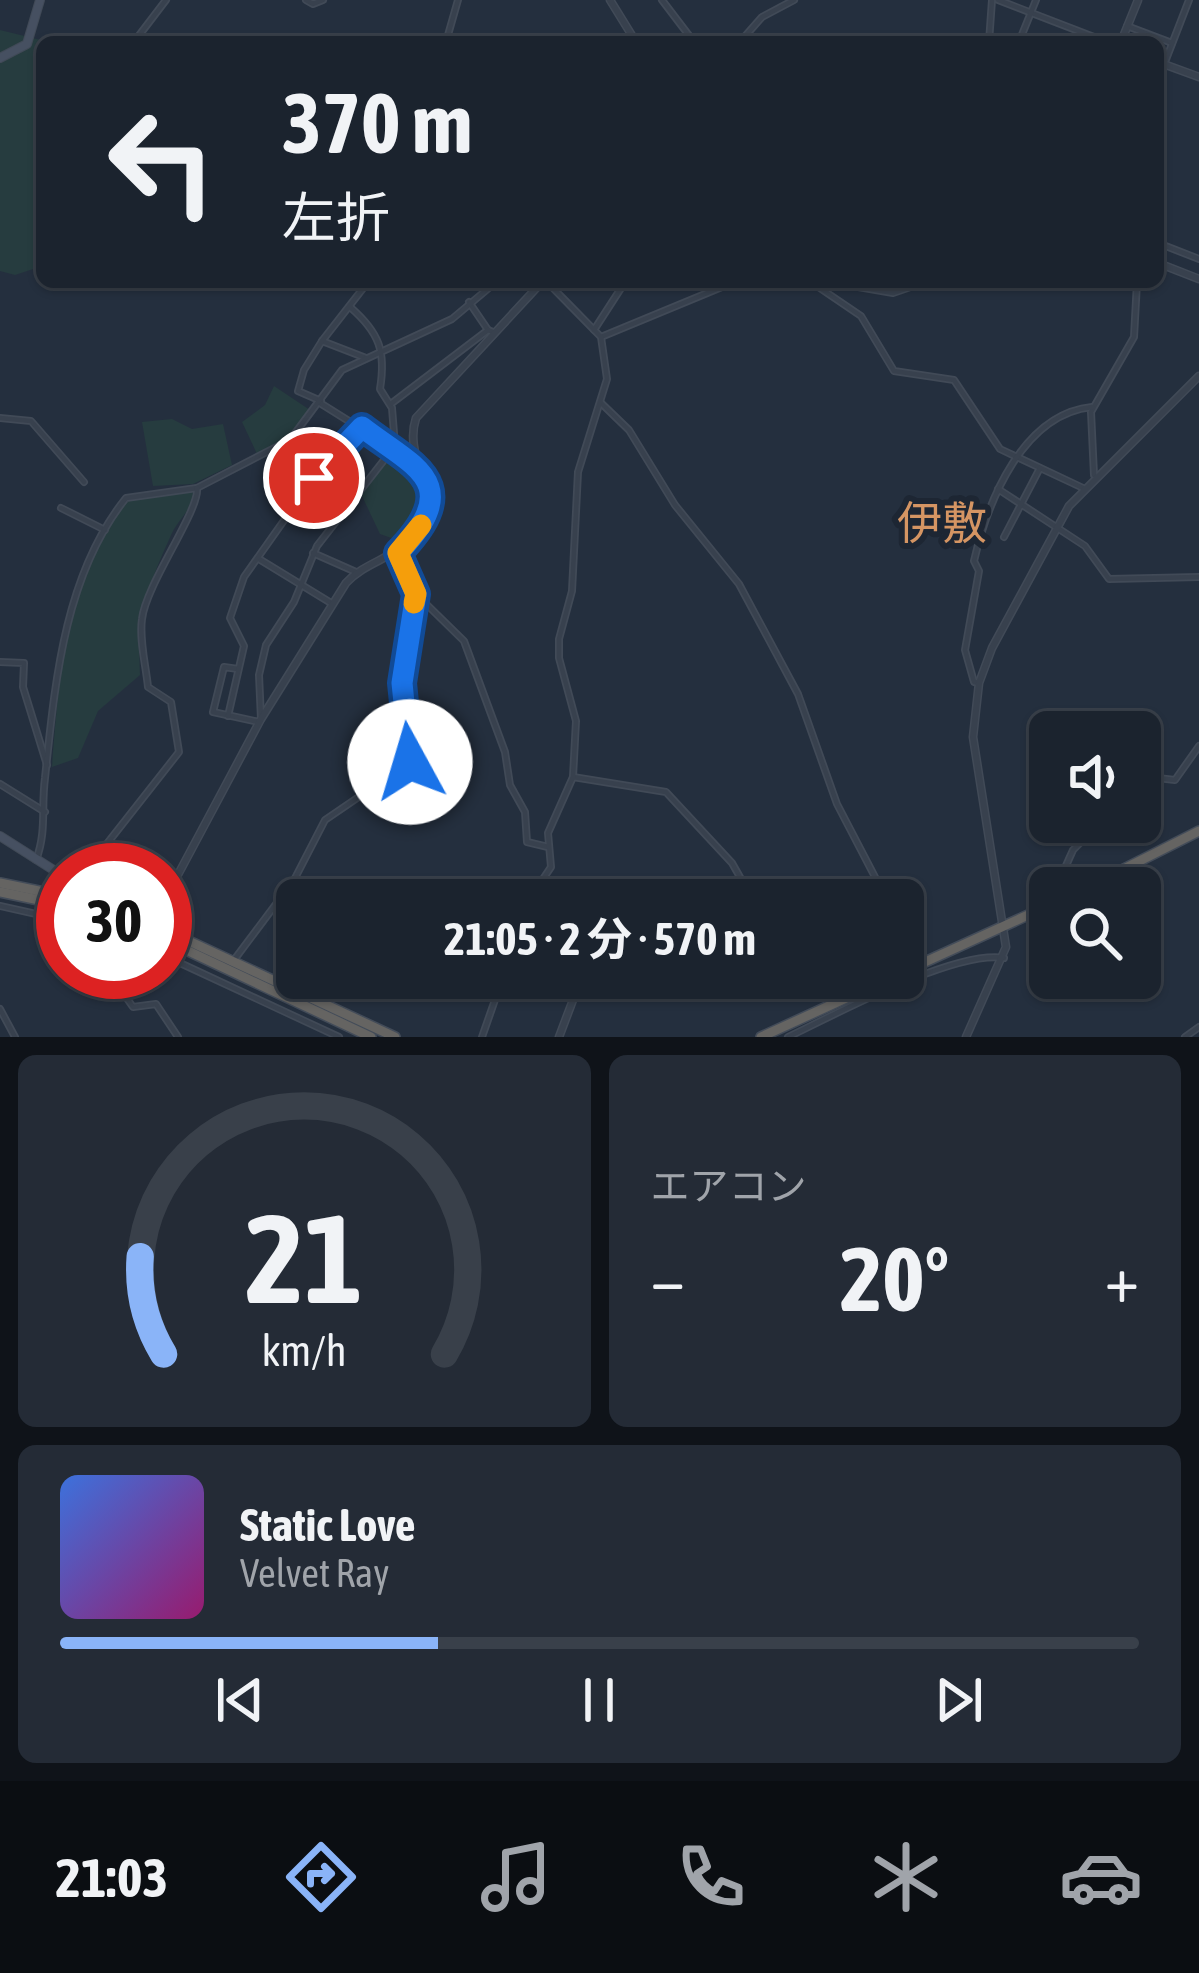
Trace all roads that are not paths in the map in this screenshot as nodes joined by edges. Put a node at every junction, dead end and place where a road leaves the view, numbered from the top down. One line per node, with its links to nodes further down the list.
1 (40, 0): 27 (main road)
2 (166, 0): 15 (street)
3 (306, 0): 4 (street)
4 (323, 0)
5 (458, 0): 16 (street)
6 (610, 0): 17 (street)
7 (662, 0): 18 (street)
8 (794, 0): 19 (street)
9 (995, 0): 13 (street); 20 (street)
10 (1036, 0): 13 (street)
11 (1138, 0): 14 (street)
12 (1189, 0): 26 (street)
13 (1031, 13): 21 (street); 22 (street)
14 (1127, 26): 23 (street); 24 (street)
15 (139, 36)
16 (448, 36)
17 (632, 36)
18 (689, 36)
19 (745, 36)
20 (990, 36)
21 (1021, 36)
22 (1091, 36)
23 (1123, 36)
24 (1153, 36)
25 (1164, 40): 26 (street)
26 (1172, 43): 28 (street)
27 (0, 58)
28 (1164, 58)
29 (1164, 64): 30 (street)
30 (1199, 77)
31 (1164, 245): 32 (street)
32 (1199, 259)
33 (1164, 265): 34 (street)
34 (1199, 279)
35 (364, 288): 46 (street)
36 (488, 288): 45 (street)
37 (537, 288): 48 (street)
38 (550, 288): 47 (street)
39 (622, 288): 47 (street)
40 (720, 288): 49 (street)
41 (820, 288): 61 (street)
42 (864, 288): 43 (street)
43 (908, 288)
44 (1137, 288): 57 (street)
45 (469, 302): 48 (street); 51 (street)
46 (350, 307): 50 (street); 51 (street)
47 (594, 330): 49 (street)
48 (490, 331): 56 (street); 62 (street)
49 (602, 337): 55 (street)
50 (322, 340): 52 (street); 54 (street)
51 (386, 354): 52 (street); 56 (street)
52 (365, 358): 54 (street)
53 (1199, 376): 64 (street)
54 (320, 402): 59 (street); 66 (street)
55 (601, 403): 89 (street); 103 (street)
56 (390, 404): 60 (street)
57 (1092, 407): 61 (street); 64 (street)
58 (0, 418): 65 (street)
59 (362, 427): 60 (street); 76 (street)
60 (394, 446): 62 (street); 74 (street)
61 (1020, 459): 63 (street); 68 (street)
62 (418, 464): 75 (street)
63 (1041, 468): 67 (street); 69 (street)
64 (1094, 475): 67 (street)
65 (84, 482)
66 (197, 488): 72 (street); 96 (street)
67 (1083, 488): 71 (street)
68 (998, 489): 69 (street); 84 (street)
69 (1019, 503): 71 (street); 73 (street)
70 (61, 508): 72 (street)
71 (1057, 527): 78 (street); 84 (street)
72 (105, 530): 88 (street)
73 (1004, 537)
74 (313, 553): 77 (street); 79 (street)
75 (398, 553): 77 (street); 80 (street)
76 (259, 559): 79 (street); 83 (street)
77 (356, 572): 81 (street)
78 (1199, 577)
79 (301, 585): 81 (street); 86 (street)
80 (416, 594): 97 (street); 113 (street)
81 (332, 604): 86 (street)
82 (0, 662): 88 (street)
83 (240, 669): 85 (street); 85 (street)
84 (979, 682): 109 (street)
85 (228, 716): 86 (street)
86 (260, 720): 98 (street)
87 (1199, 746): 90 (street)
88 (46, 765): 92 (street)
89 (573, 777): 97 (street); 102 (street)
90 (1161, 778)
91 (0, 784): 92 (street)
92 (45, 812): 95 (street)
93 (1199, 831): 100 (highway)
94 (0, 836): 99 (main road)
95 (39, 843)
96 (107, 843)
97 (550, 847): 101 (street)
98 (192, 848)
99 (36, 860)
100 (1128, 867)
101 (543, 879)
102 (741, 879)
103 (876, 879)
104 (0, 887): 105 (highway)
105 (36, 895)
106 (0, 906): 107 (street)
107 (36, 914)
108 (1029, 915): 109 (highway)
109 (1003, 927): 112 (street); 114 (highway)
110 (192, 942): 113 (highway)
111 (192, 953): 123 (highway)
112 (1004, 958): 124 (street); 136 (street)
113 (234, 960): 131 (highway)
114 (924, 962)
115 (192, 969): 125 (street)
116 (127, 999): 129 (street)
117 (495, 999): 132 (street)
118 (830, 999): 121 (street)
119 (844, 999): 121 (highway)
120 (574, 1000): 133 (street)
121 (833, 1004): 124 (highway)
122 (0, 1009): 128 (street)
123 (320, 1012): 125 (street); 127 (highway)
124 (803, 1024): 134 (highway); 135 (street)
125 (314, 1025): 130 (street)
126 (1199, 1028): 137 (street)
127 (369, 1036)
128 (15, 1037)
129 (178, 1037)
130 (339, 1037)
131 (395, 1037)
132 (482, 1037)
133 (559, 1037)
134 (760, 1037)
135 (788, 1037)
136 (966, 1037)
137 (1185, 1037)

